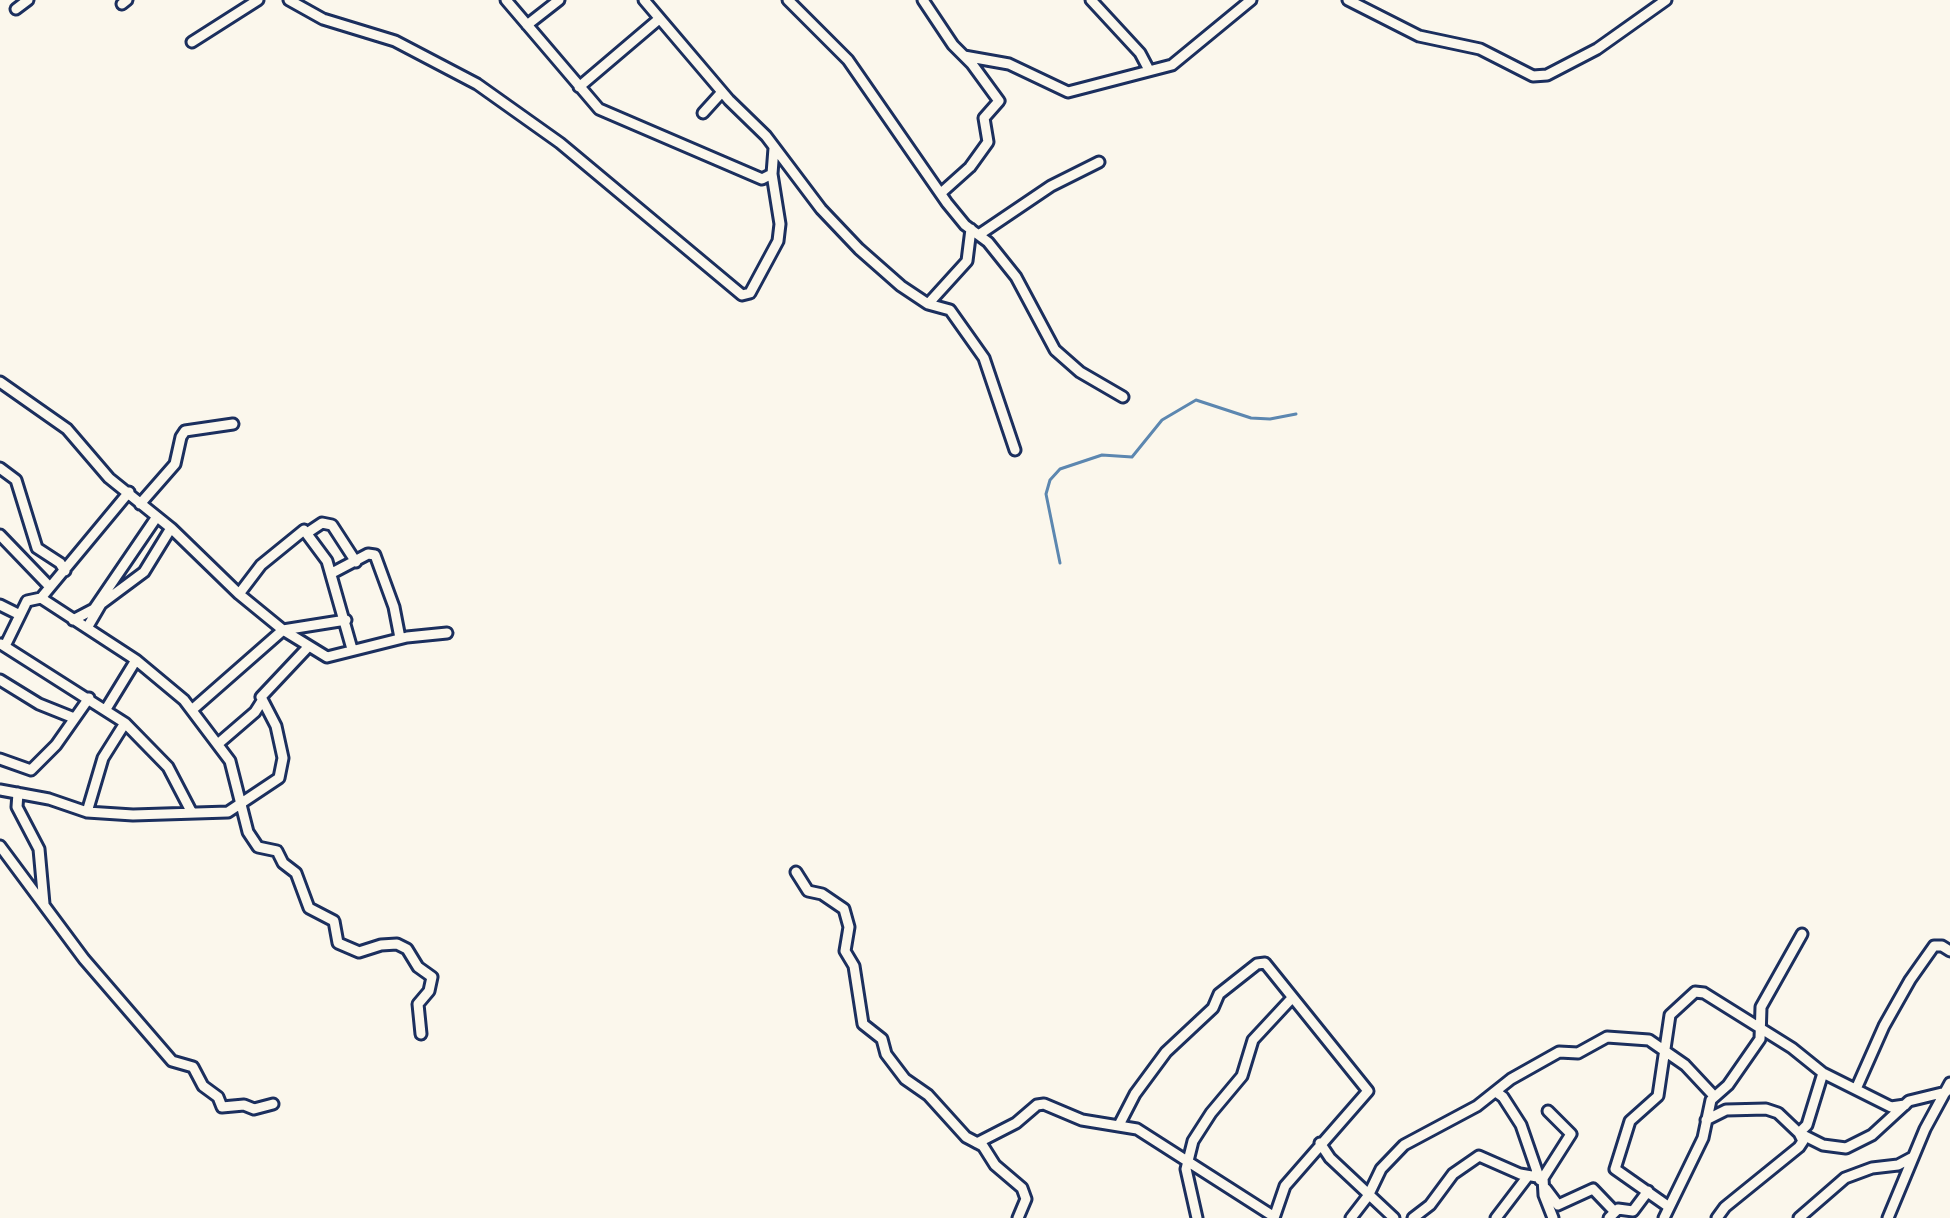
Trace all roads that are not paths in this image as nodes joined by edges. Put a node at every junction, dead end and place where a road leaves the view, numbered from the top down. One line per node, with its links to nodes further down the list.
1 (28, 0): 13 (street)
2 (289, 0): 24 (street)
3 (506, 0): 15 (street)
4 (559, 0): 15 (street)
5 (644, 0): 14 (street)
6 (788, 0): 25 (street)
7 (923, 0): 17 (street)
8 (1091, 0): 18 (street)
9 (1251, 0): 18 (street)
10 (1348, 0): 11 (street)
11 (1666, 0)
12 (252, 1): 16 (street)
13 (16, 9)
14 (659, 19): 19 (street); 20 (street)
15 (527, 25): 19 (street)
16 (192, 42)
17 (964, 56): 18 (street); 25 (street)
18 (1149, 70)
19 (579, 87): 24 (street)
20 (722, 92): 21 (street); 22 (street)
21 (703, 113)
22 (774, 148): 24 (street); 27 (street)
23 (1099, 162): 26 (street)
24 (772, 174)
25 (941, 193): 26 (street)
26 (975, 232): 27 (street); 29 (street)
27 (928, 304): 31 (street)
28 (0, 382): 33 (street)
29 (1123, 397)
30 (233, 424): 34 (street)
31 (1015, 450)
32 (0, 468): 40 (street)
33 (129, 492): 34 (street); 40 (street)
34 (140, 504): 35 (street)
35 (156, 518): 36 (street); 47 (street)
36 (171, 528): 43 (street); 49 (street)
37 (307, 533): 39 (street); 41 (street); 43 (street)
38 (0, 535): 42 (street)
39 (356, 562): 41 (street); 52 (street)
40 (65, 571): 42 (street)
41 (332, 573): 48 (street)
42 (50, 587): 44 (street)
43 (239, 594): 50 (street)
44 (41, 598): 46 (street); 47 (street)
45 (0, 605): 46 (street)
46 (20, 615): 53 (street)
47 (73, 620): 49 (street)
48 (346, 620): 50 (street); 55 (street)
49 (87, 628): 56 (street)
50 (283, 630): 54 (street); 61 (street)
51 (447, 633): 52 (street)
52 (400, 638): 55 (street)
53 (2, 645): 58 (street)
54 (309, 646): 55 (street); 59 (street)
55 (352, 649)
56 (136, 660): 60 (street); 61 (street)
57 (0, 680): 62 (street)
58 (89, 698): 60 (street); 62 (street)
59 (262, 701): 64 (street); 68 (street)
60 (106, 709): 63 (street)
61 (193, 709): 64 (street)
62 (74, 718): 65 (street)
63 (125, 723): 69 (street); 70 (street)
64 (219, 743): 68 (street)
65 (0, 759)
66 (0, 790): 67 (street)
67 (18, 793): 69 (street); 73 (street)
68 (241, 801): 70 (street); 78 (street)
69 (87, 812): 70 (street)
70 (192, 813)
71 (0, 846): 73 (street)
72 (796, 872): 91 (street)
73 (46, 907): 85 (street)
74 (1802, 934): 77 (street)
75 (1950, 951): 82 (street)
76 (1292, 998): 89 (street); 92 (street); 94 (street)
77 (1763, 1032): 79 (street); 80 (street); 84 (street)
78 (421, 1034)
79 (1663, 1051): 83 (street); 84 (street); 97 (street)
80 (1823, 1073): 82 (street); 90 (street)
81 (1948, 1088): 86 (street); 93 (street)
82 (1856, 1089): 86 (street)
83 (1496, 1092): 96 (street); 98 (street)
84 (1714, 1096): 88 (street)
85 (273, 1104)
86 (1905, 1105): 90 (street)
87 (1548, 1111): 96 (street)
88 (1706, 1120): 90 (street); 100 (street)
89 (1119, 1125): 91 (street); 94 (street)
90 (1799, 1133): 109 (street)
91 (977, 1143): 102 (street)
92 (1320, 1143): 98 (street); 101 (street)
93 (1913, 1157): 110 (street); 111 (street)
94 (1186, 1163): 101 (street); 103 (street)
95 (1528, 1176): 96 (street); 106 (street); 107 (street)
96 (1541, 1177): 99 (street); 108 (street)
97 (1648, 1191): 99 (street); 100 (street)
98 (1370, 1193): 104 (street); 105 (street)
99 (1612, 1215)
100 (1668, 1215)
101 (1274, 1217)
102 (1018, 1218)
103 (1197, 1218)
104 (1351, 1218)
105 (1394, 1218)
106 (1413, 1218)
107 (1496, 1218)
108 (1553, 1218)
109 (1717, 1218)
110 (1799, 1218)
111 (1888, 1218)

